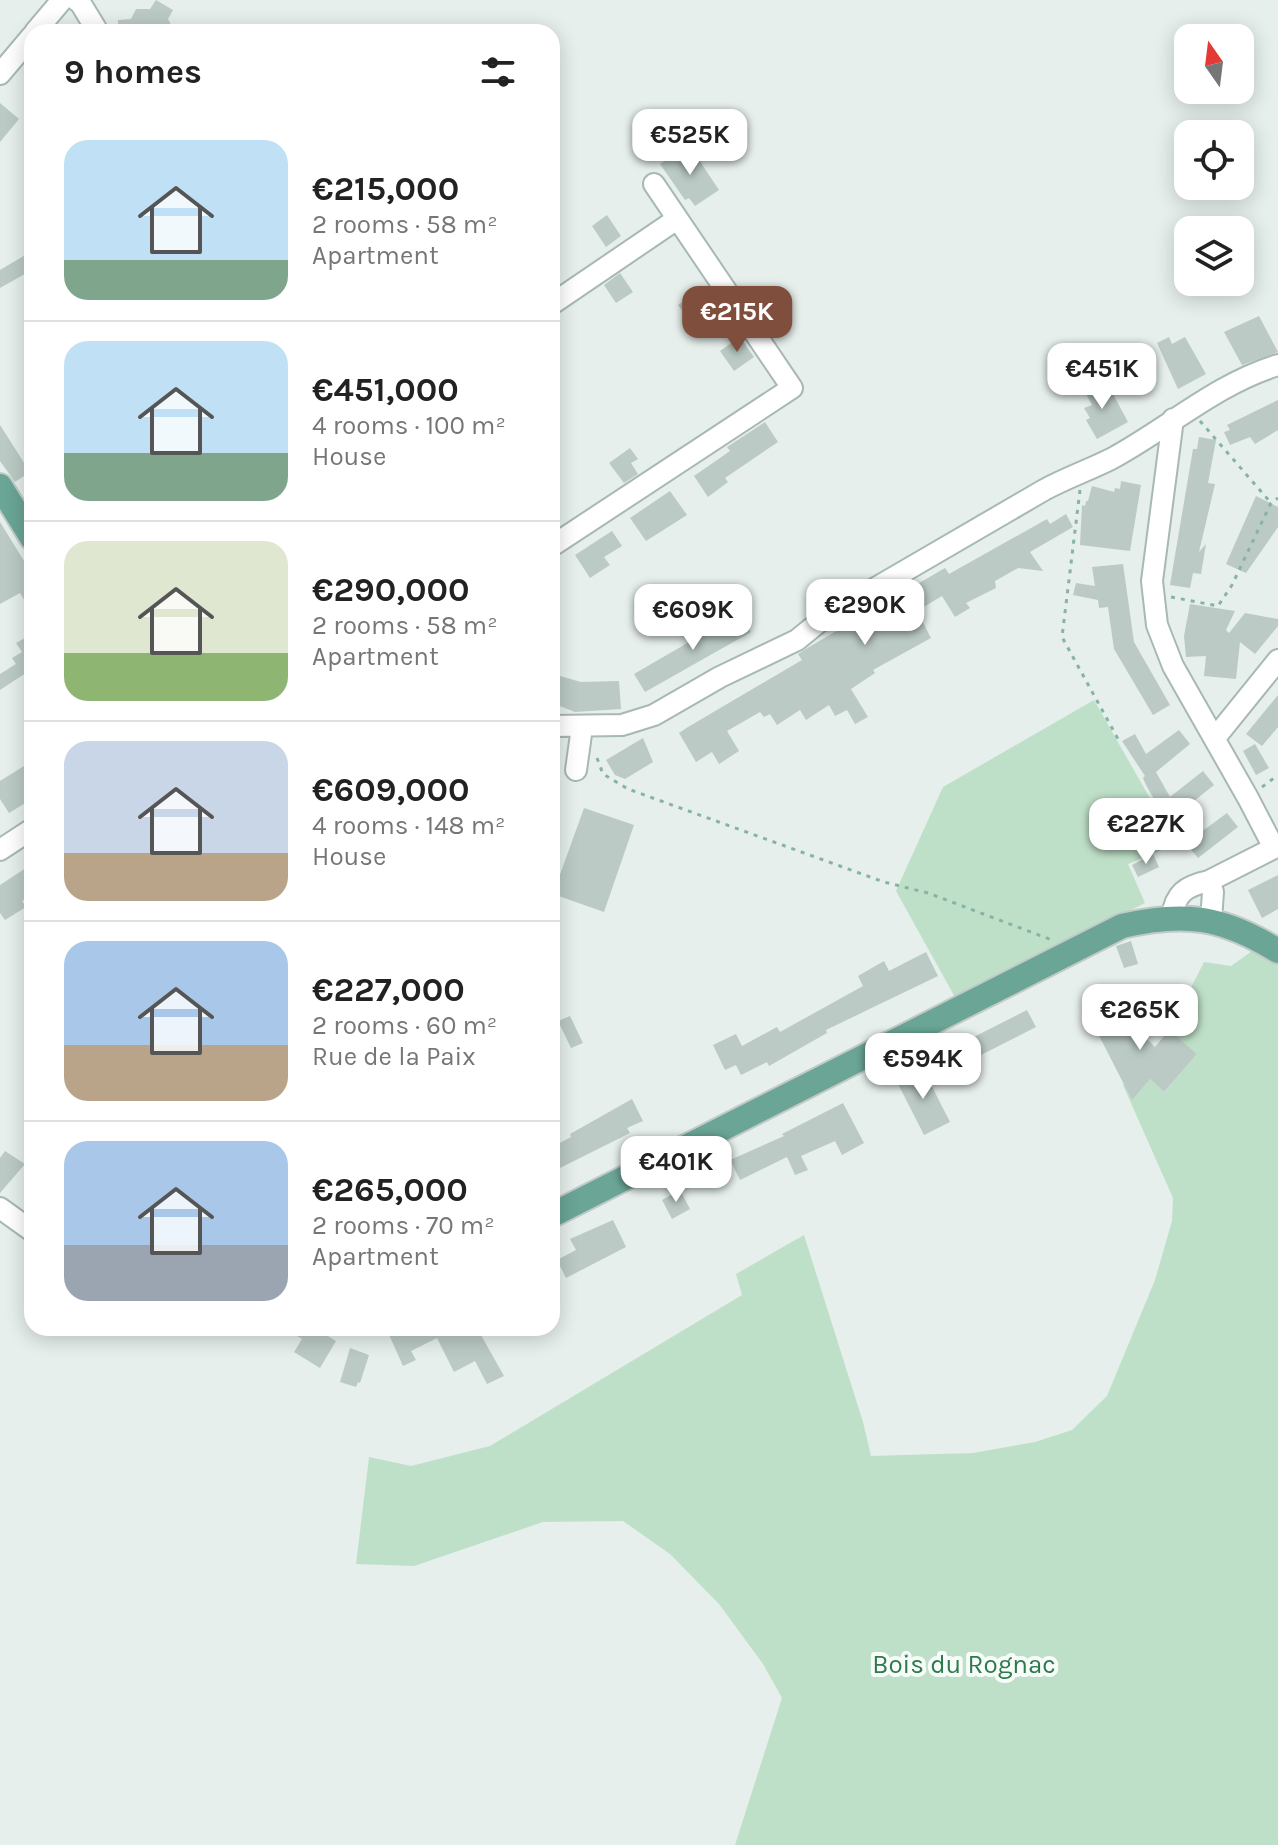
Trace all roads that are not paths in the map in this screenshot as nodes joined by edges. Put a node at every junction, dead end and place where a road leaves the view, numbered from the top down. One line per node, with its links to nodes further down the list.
1 (62, 0): 3 (street)
2 (76, 0): 4 (street)
3 (42, 24)
4 (93, 24)
5 (24, 46): 6 (street)
6 (0, 74)
7 (654, 184): 8 (street)
8 (677, 219): 9 (street); 14 (street)
9 (560, 299)
10 (1278, 365): 11 (street)
11 (1181, 413): 17 (street); 18 (street)
12 (0, 486): 13 (main road)
13 (24, 522)
14 (560, 541)
15 (1278, 660): 18 (street)
16 (560, 726): 17 (street)
17 (586, 727): 19 (street)
18 (1215, 738): 21 (street)
19 (576, 770)
20 (24, 834): 22 (street)
21 (1276, 847): 23 (street)
22 (0, 850)
23 (1209, 881): 24 (street); 25 (street)
24 (1172, 917): 25 (main road); 28 (main road)
25 (1211, 920): 26 (main road)
26 (1278, 951)
27 (0, 1208): 29 (street)
28 (560, 1211)
29 (24, 1225)

